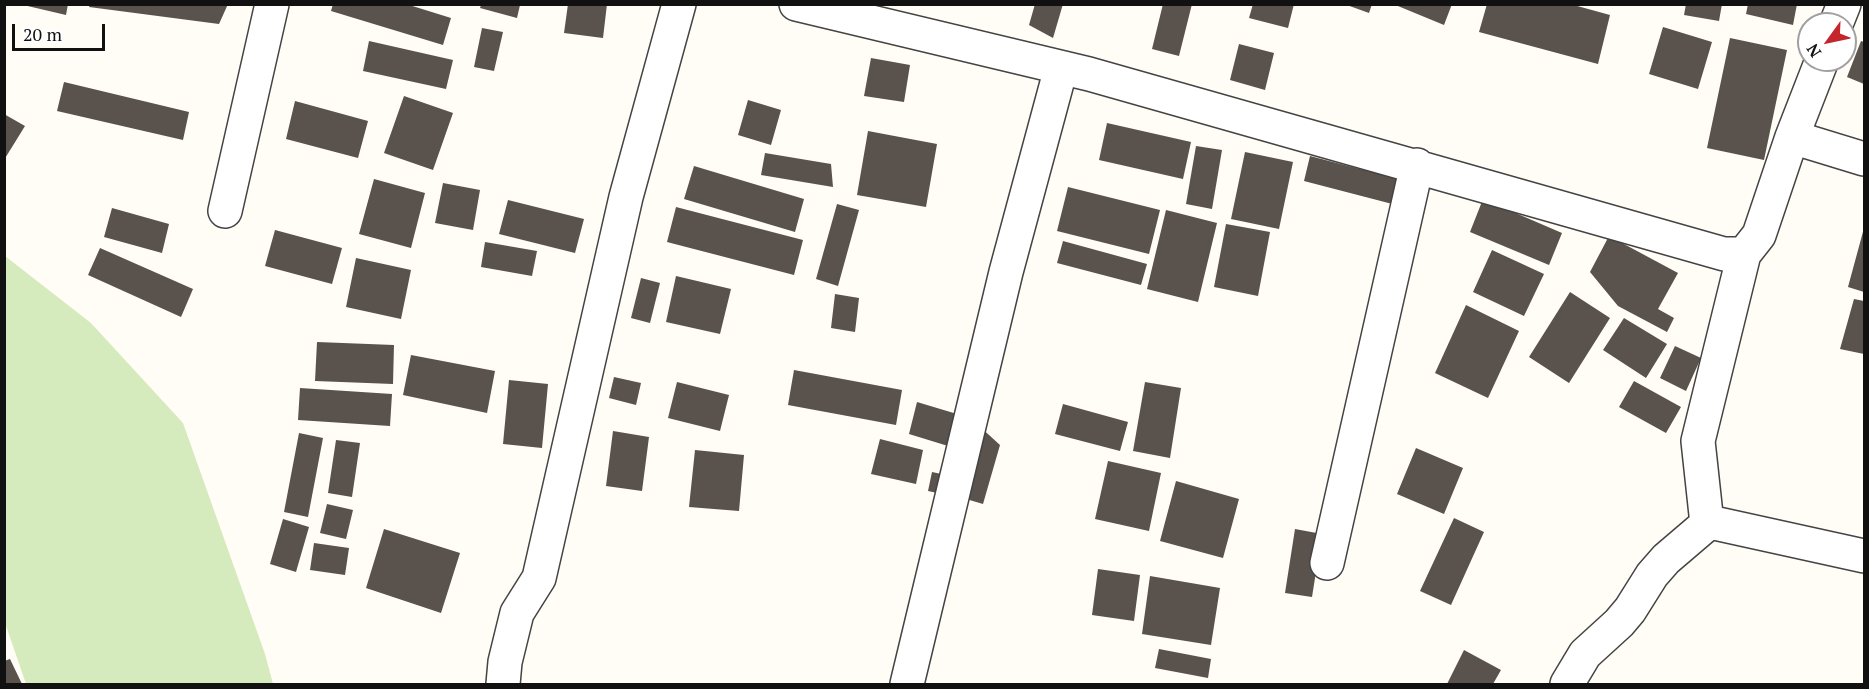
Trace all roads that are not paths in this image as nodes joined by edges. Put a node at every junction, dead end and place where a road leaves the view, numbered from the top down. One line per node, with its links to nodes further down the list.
1 (272, 4): 10 (street)
2 (679, 4): 15 (street)
3 (796, 4): 4 (street)
4 (878, 14): 5 (street)
5 (1062, 68): 9 (street); 16 (street)
6 (1817, 72): 7 (street)
7 (1792, 137): 8 (street); 11 (street)
8 (1864, 159)
9 (1417, 165): 11 (street); 14 (street)
10 (225, 211)
11 (1744, 254): 12 (street)
12 (1707, 524): 13 (street); 17 (street)
13 (1864, 556)
14 (1327, 563)
15 (503, 684)
16 (907, 684)
17 (1567, 684)

